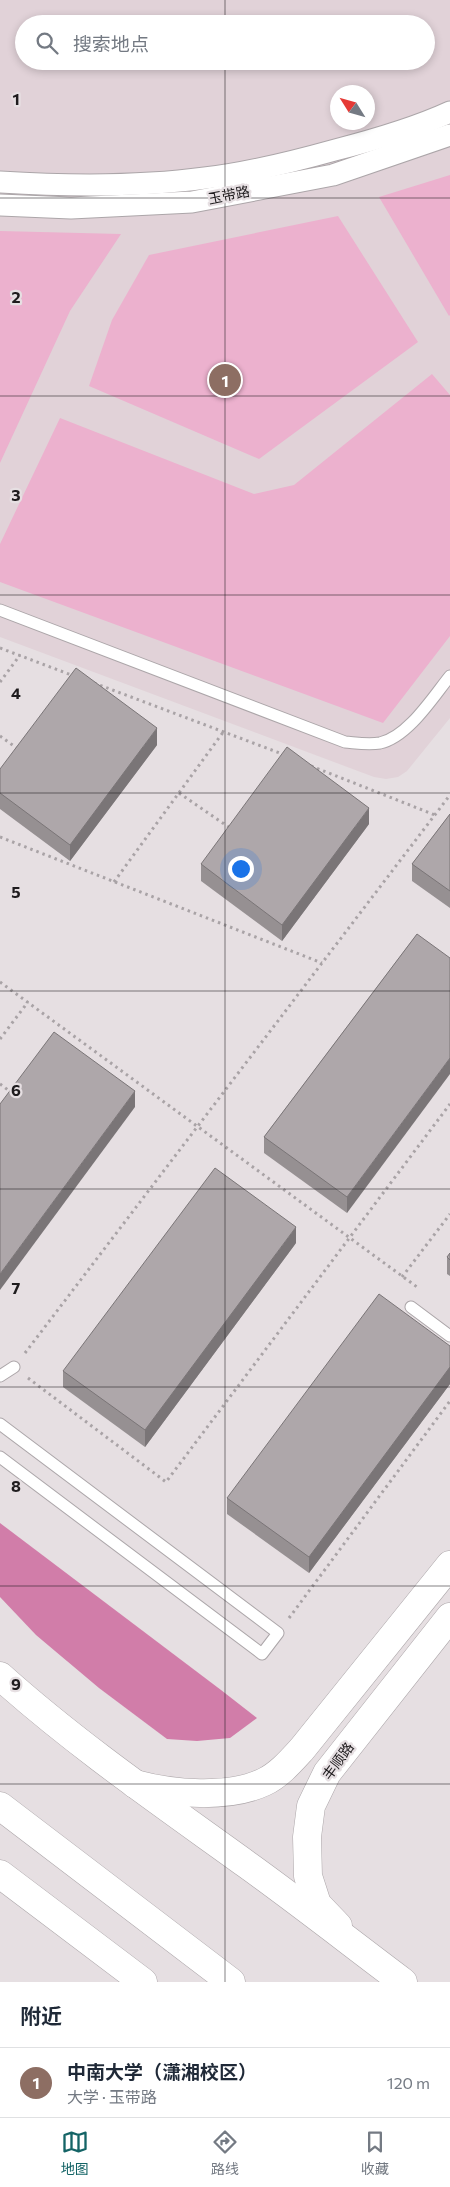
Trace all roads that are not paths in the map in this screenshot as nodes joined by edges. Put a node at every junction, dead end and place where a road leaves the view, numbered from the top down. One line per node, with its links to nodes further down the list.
1 (450, 112): 3 (street)
2 (450, 134): 4 (street, 玉带路)
3 (0, 182)
4 (0, 205)
5 (0, 610): 6 (lane)
6 (450, 676)
7 (411, 1308): 8 (lane)
8 (450, 1336)
9 (14, 1367): 10 (lane)
10 (0, 1376)
11 (0, 1424): 12 (lane)
12 (0, 1457)
13 (450, 1565): 16 (main road)
14 (450, 1617): 19 (main road, 丰顺路)
15 (0, 1676): 16 (main road)
16 (135, 1784): 19 (main road)
17 (0, 1806): 21 (main road)
18 (0, 1874): 20 (main road)
19 (358, 1948): 22 (main road)
20 (143, 1982)
21 (231, 1982)
22 (403, 1982)

